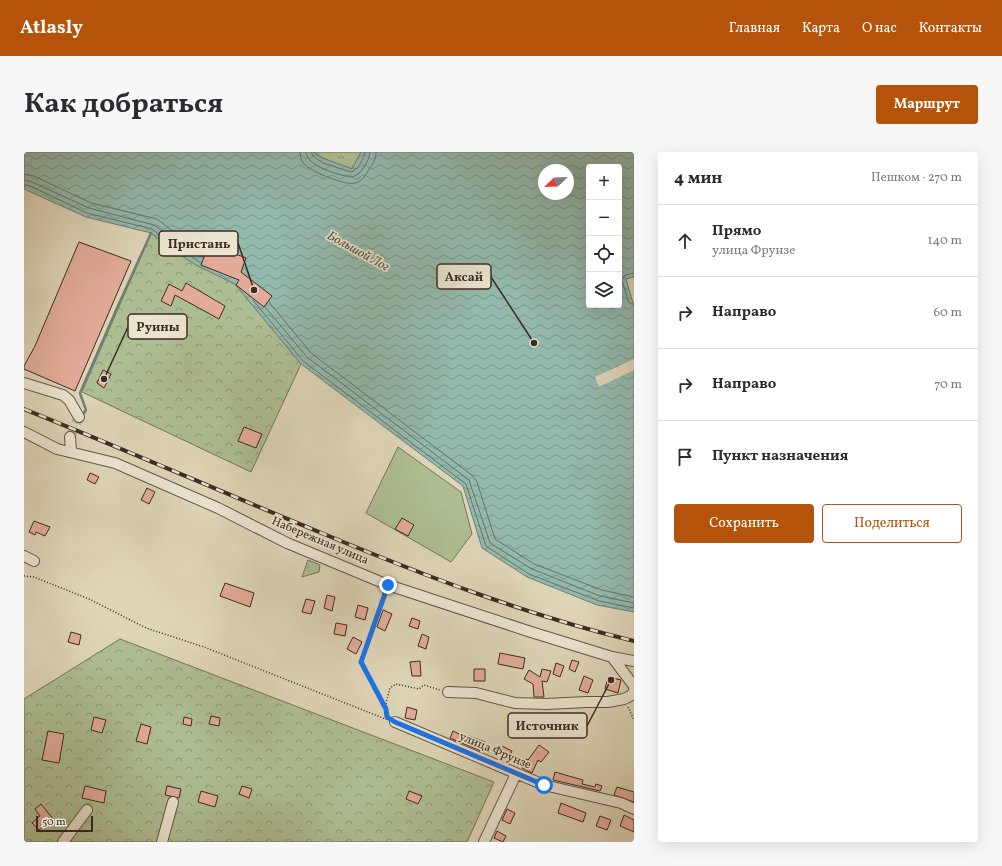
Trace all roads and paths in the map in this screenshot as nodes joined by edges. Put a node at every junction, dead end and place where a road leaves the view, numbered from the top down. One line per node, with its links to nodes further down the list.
1 (24, 383): 2 (street)
2 (79, 418)
3 (24, 432): 5 (street, Набережная улица)
4 (70, 437): 5 (street)
5 (71, 452): 9 (street, Набережная улица)
6 (24, 556): 7 (street)
7 (34, 561)
8 (24, 576): 18 (path)
9 (388, 585): 10 (street, Набережная улица); 16 (path)
10 (612, 657): 11 (street, Набережная улица); 12 (street)
11 (634, 661)
12 (634, 686)
13 (634, 690): 15 (street)
14 (448, 692): 15 (street); 16 (path)
15 (624, 699): 17 (path)
16 (386, 709): 18 (path)
17 (634, 720)
18 (395, 722): 19 (street, улица Фрунзе)
19 (516, 774): 21 (street, улица Фрунзе); 25 (street)
20 (172, 802): 24 (street)
21 (634, 809)
22 (87, 810): 23 (street)
23 (63, 842)
24 (162, 842)
25 (484, 842)

